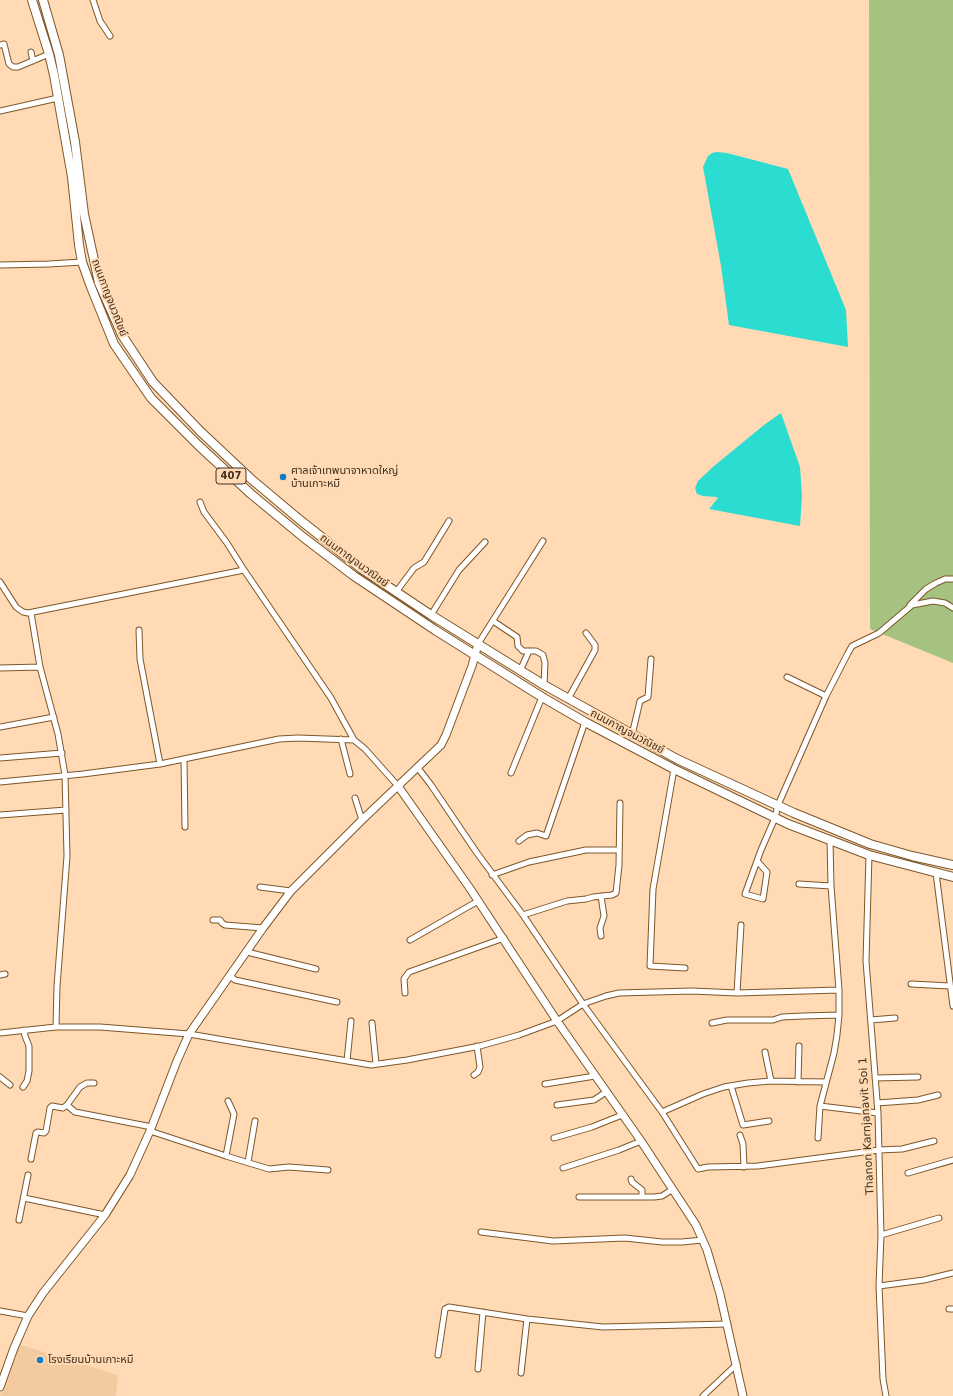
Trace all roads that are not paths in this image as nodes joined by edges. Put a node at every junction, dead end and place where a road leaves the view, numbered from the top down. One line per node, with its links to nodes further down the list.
1 (32, 0): 7 (main road, ถนนกาญจนวณิชย์ / 407)
2 (43, 0): 20 (main road, ถนนกาญจนวณิชย์ / 407)
3 (93, 0): 4 (street)
4 (110, 36)
5 (0, 45): 8 (street)
6 (31, 52): 8 (street)
7 (49, 54): 8 (street); 9 (main road, ถนนกาญจนวณิชย์ / 407)
8 (33, 61)
9 (58, 98): 10 (street); 11 (main road, ถนนกาญจนวณิชย์ / 407)
10 (0, 111)
11 (82, 262): 12 (street); 30 (main road, ถนนกาญจนวณิชย์ / 407)
12 (0, 265)
13 (200, 502): 17 (street)
14 (449, 521): 20 (street)
15 (543, 541): 25 (street)
16 (485, 542): 24 (street)
17 (244, 570): 23 (street); 45 (street)
18 (953, 579): 21 (street)
19 (0, 582): 23 (street)
20 (396, 592): 24 (main road, ถนนกาญจนวณิชย์ / 407)
21 (908, 608): 22 (street); 37 (street)
22 (953, 608)
23 (31, 613): 32 (street)
24 (432, 615): 28 (main road, ถนนกาญจนวณิชย์ / 407)
25 (494, 621): 28 (street); 29 (street)
26 (139, 630): 49 (street)
27 (586, 633): 39 (street)
28 (478, 644): 30 (street); 34 (main road, ถนนกาญจนวณิชย์ / 407)
29 (529, 651): 34 (street); 36 (street)
30 (475, 655): 38 (main road, ถนนกาญจนวณิชย์ / 407); 50 (street)
31 (652, 659): 43 (street)
32 (40, 667): 33 (street); 40 (street)
33 (0, 668)
34 (520, 671): 36 (main road, ถนนกาญจนวณิชย์ / 407)
35 (787, 677): 37 (street)
36 (544, 686): 39 (main road, ถนนกาญจนวณิชย์ / 407)
37 (826, 696): 59 (street)
38 (542, 697): 41 (main road, ถนนกาญจนวณิชย์ / 407); 52 (street)
39 (568, 699): 43 (main road, ถนนกาญจนวณิชย์ / 407)
40 (54, 717): 42 (street); 46 (street)
41 (585, 722): 51 (main road, ถนนกาญจนวณิชย์ / 407); 66 (street)
42 (0, 727)
43 (632, 734): 59 (main road, ถนนกาญจนวณิชย์ / 407)
44 (341, 739): 45 (street); 48 (street); 53 (street)
45 (354, 740): 56 (street)
46 (62, 753): 47 (street); 54 (street)
47 (0, 758)
48 (184, 760): 49 (street); 64 (street)
49 (160, 764): 54 (street)
50 (418, 768): 56 (street); 72 (street)
51 (674, 769): 62 (main road, ถนนกาญจนวณิชย์); 88 (street)
52 (510, 773)
53 (350, 774)
54 (65, 775): 55 (street); 60 (street)
55 (0, 782)
56 (398, 786): 63 (street); 79 (street)
57 (355, 798): 63 (street)
58 (620, 803): 67 (street)
59 (778, 805): 62 (street); 70 (main road, ถนนกาญจนวณิชย์)
60 (66, 810): 61 (street); 106 (street)
61 (0, 815)
62 (775, 818): 65 (main road, ถนนกาญจนวณิชย์); 69 (street)
63 (362, 820): 77 (street)
64 (185, 828)
65 (830, 840): 68 (main road, ถนนกาญจนวณิชย์); 75 (street)
66 (519, 841)
67 (619, 850): 72 (street); 78 (street)
68 (869, 855): 71 (main road, ถนนกาญจนวณิชย์); 101 (street, Thanon Karnjanavit Soi 1)
69 (758, 862): 69 (street)
70 (953, 865)
71 (936, 873): 73 (main road, ถนนกาญจนวณิชย์); 92 (street)
72 (492, 875): 80 (street)
73 (953, 877)
74 (799, 884): 75 (street)
75 (831, 886): 93 (street)
76 (260, 887): 77 (street)
77 (291, 891): 83 (street)
78 (601, 896): 80 (street); 84 (street)
79 (478, 901): 85 (street); 86 (street)
80 (523, 915): 97 (street)
81 (213, 920): 83 (street)
82 (741, 925): 95 (street)
83 (263, 928): 87 (street)
84 (600, 936)
85 (504, 938): 94 (street); 103 (street)
86 (410, 940)
87 (247, 951): 89 (street); 90 (street)
88 (685, 968)
89 (316, 969)
90 (230, 976): 96 (street); 109 (street)
91 (911, 984): 92 (street)
92 (950, 986): 98 (street)
93 (839, 990): 95 (street); 99 (street)
94 (405, 993)
95 (737, 993): 97 (street)
96 (337, 1002)
97 (583, 1004): 103 (street); 135 (street)
98 (953, 1006)
99 (839, 1015): 104 (street); 122 (street)
100 (895, 1018): 101 (street)
101 (871, 1020): 119 (street, Thanon Karnjanavit Soi 1)
102 (350, 1021): 113 (street)
103 (556, 1021): 110 (street); 116 (street)
104 (712, 1022)
105 (372, 1023): 114 (street)
106 (56, 1027): 107 (street); 109 (street)
107 (24, 1030): 108 (street); 127 (street)
108 (0, 1033)
109 (189, 1034): 113 (street); 140 (street)
110 (477, 1046): 114 (street); 115 (street)
111 (799, 1046): 121 (street)
112 (765, 1052): 120 (street)
113 (347, 1061): 114 (street)
114 (376, 1064)
115 (474, 1075)
116 (595, 1076): 124 (street); 128 (street)
117 (0, 1077): 125 (street)
118 (918, 1077): 119 (street)
119 (875, 1078): 131 (street, Thanon Karnjanavit Soi 1)
120 (771, 1082): 121 (street); 126 (street)
121 (798, 1082): 122 (street)
122 (826, 1082): 134 (street)
123 (94, 1083): 133 (street)
124 (545, 1084)
125 (10, 1085)
126 (731, 1086): 135 (street); 139 (street)
127 (23, 1087)
128 (606, 1092): 132 (street); 137 (street)
129 (938, 1095): 131 (street)
130 (228, 1100): 147 (street)
131 (877, 1103): 136 (street, Thanon Karnjanavit Soi 1)
132 (557, 1105)
133 (66, 1106): 140 (street); 148 (street)
134 (820, 1106): 136 (street); 143 (street)
135 (662, 1112): 151 (street)
136 (878, 1113): 146 (street, Thanon Karnjanavit Soi 1)
137 (622, 1115): 142 (street); 144 (street)
138 (255, 1121): 150 (street)
139 (769, 1121)
140 (151, 1129): 147 (street); 161 (street)
141 (740, 1135): 151 (street)
142 (554, 1138)
143 (818, 1138)
144 (641, 1141): 152 (street); 157 (street)
145 (934, 1141): 146 (street)
146 (879, 1150): 151 (street); 165 (street, Thanon Karnjanavit Soi 1)
147 (226, 1156): 150 (street)
148 (31, 1159)
149 (953, 1160): 154 (street)
150 (248, 1162): 153 (street)
151 (744, 1167)
152 (563, 1168)
153 (328, 1170)
154 (908, 1173)
155 (28, 1175): 160 (street)
156 (631, 1179): 159 (street)
157 (673, 1189): 159 (street); 166 (street)
158 (579, 1197): 159 (street)
159 (642, 1197)
160 (24, 1198): 161 (street); 163 (street)
161 (105, 1215): 171 (street)
162 (939, 1218): 165 (street)
163 (19, 1220)
164 (481, 1232): 166 (street)
165 (881, 1235): 168 (street, Thanon Karnjanavit Soi 1)
166 (703, 1240): 173 (street)
167 (953, 1273): 168 (street)
168 (879, 1286): 181 (street, Thanon Karnjanavit Soi 1)
169 (0, 1311): 171 (street)
170 (483, 1312): 172 (street); 174 (street); 176 (street)
171 (28, 1316): 178 (street)
172 (527, 1319): 173 (street); 177 (street)
173 (728, 1324): 175 (street)
174 (438, 1355)
175 (737, 1364): 179 (street); 180 (street)
176 (478, 1369)
177 (521, 1373)
178 (0, 1387)
179 (703, 1396)
180 (743, 1396)
181 (886, 1396)

